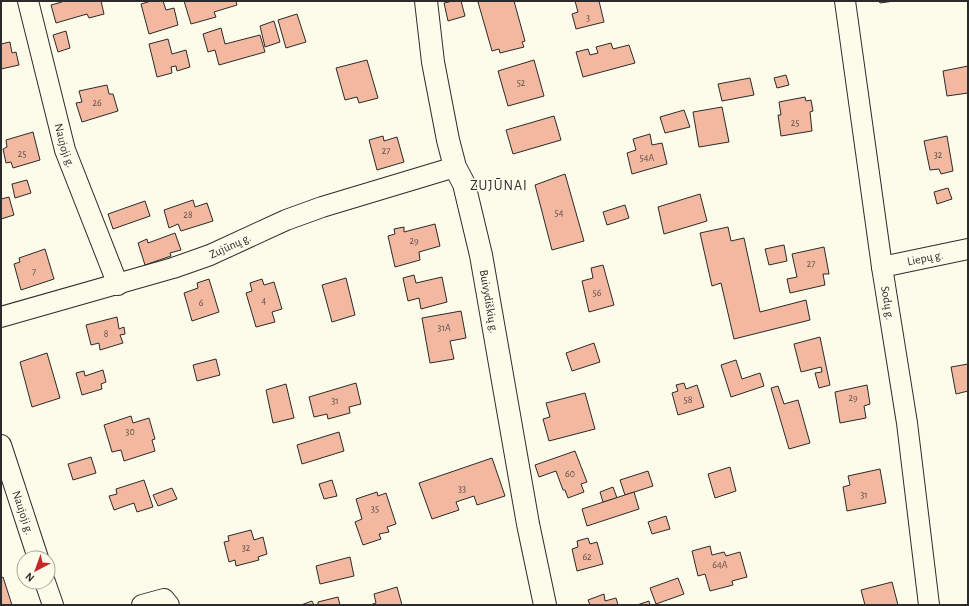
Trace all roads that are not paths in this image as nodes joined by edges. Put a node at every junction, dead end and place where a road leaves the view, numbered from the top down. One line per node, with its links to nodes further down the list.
1 (28, 1): 7 (street, Naujoji g.)
2 (426, 1): 4 (main road, Buivydiškių g.)
3 (845, 1): 6 (street, Sodų g.)
4 (456, 167): 7 (street, Zujūnų g.); 15 (main road, Buivydiškių g.)
5 (968, 249): 6 (street, Liepų g.)
6 (882, 267): 16 (street, Sodų g.)
7 (118, 285): 8 (street, Zujūnų g.)
8 (1, 317)
9 (1, 445): 10 (street, Naujoji g.)
10 (35, 550)
11 (48, 590): 12 (street)
12 (53, 605)
13 (142, 605): 14 (street)
14 (169, 605)
15 (545, 605)
16 (929, 605)

